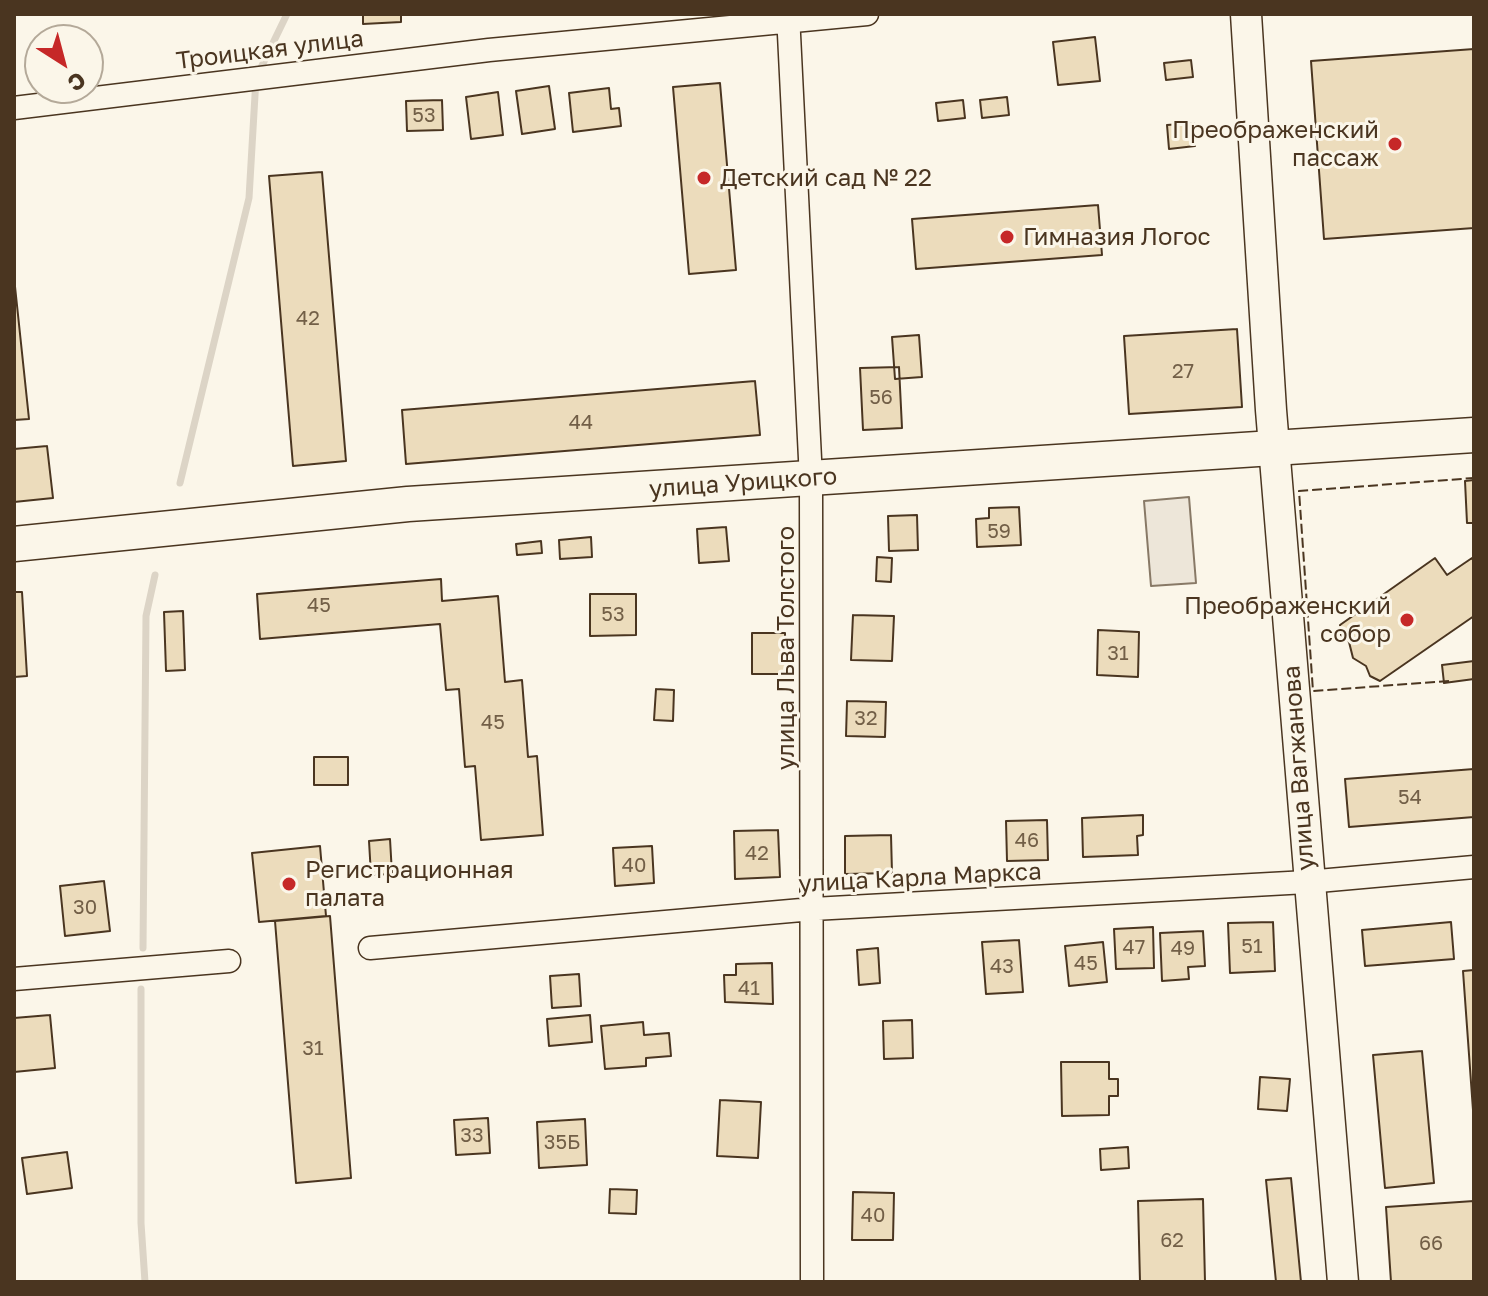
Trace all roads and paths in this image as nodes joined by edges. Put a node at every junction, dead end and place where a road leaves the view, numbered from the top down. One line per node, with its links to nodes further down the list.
1 (867, 14): 3 (street, Троицкая улица)
2 (1246, 14): 6 (main road, улица Вагжанова)
3 (788, 17): 4 (street, Троицкая улица); 7 (street, улица Льва Толстого)
4 (14, 108)
5 (1474, 435): 6 (main road, улица Урицкого)
6 (1274, 448): 7 (main road, улица Урицкого); 10 (main road, улица Вагжанова)
7 (811, 479): 8 (main road, улица Урицкого); 11 (street, улица Льва Толстого)
8 (14, 544)
9 (1474, 867): 10 (street, улица Карла Маркса)
10 (1307, 882): 11 (street, улица Карла Маркса); 16 (main road, улица Вагжанова)
11 (813, 909): 12 (street, улица Карла Маркса); 15 (street, улица Льва Толстого)
12 (370, 948)
13 (229, 961): 14 (street)
14 (14, 979)
15 (812, 1282)
16 (1343, 1282)

